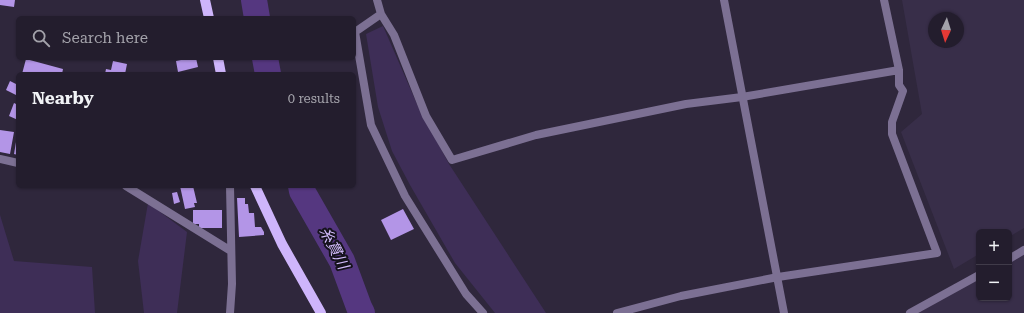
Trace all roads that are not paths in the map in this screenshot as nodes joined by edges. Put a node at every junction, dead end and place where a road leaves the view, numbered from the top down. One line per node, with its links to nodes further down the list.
1 (205, 0): 6 (main road)
2 (378, 0): 5 (street)
3 (724, 0): 12 (street)
4 (884, 0): 10 (street)
5 (381, 14): 7 (street); 12 (street)
6 (209, 16)
7 (356, 31)
8 (356, 38): 25 (street)
9 (218, 60): 11 (main road)
10 (899, 70): 12 (street); 21 (street)
11 (221, 72)
12 (742, 97): 21 (street)
13 (0, 159): 14 (street)
14 (16, 162)
15 (129, 188): 19 (street)
16 (230, 188): 19 (street)
17 (256, 188): 24 (main road)
18 (1024, 250): 20 (street)
19 (231, 251): 23 (street)
20 (1012, 257)
21 (778, 277): 26 (street); 27 (street)
22 (976, 277): 28 (street)
23 (230, 313)
24 (321, 313)
25 (483, 313)
26 (616, 313)
27 (784, 313)
28 (910, 313)

